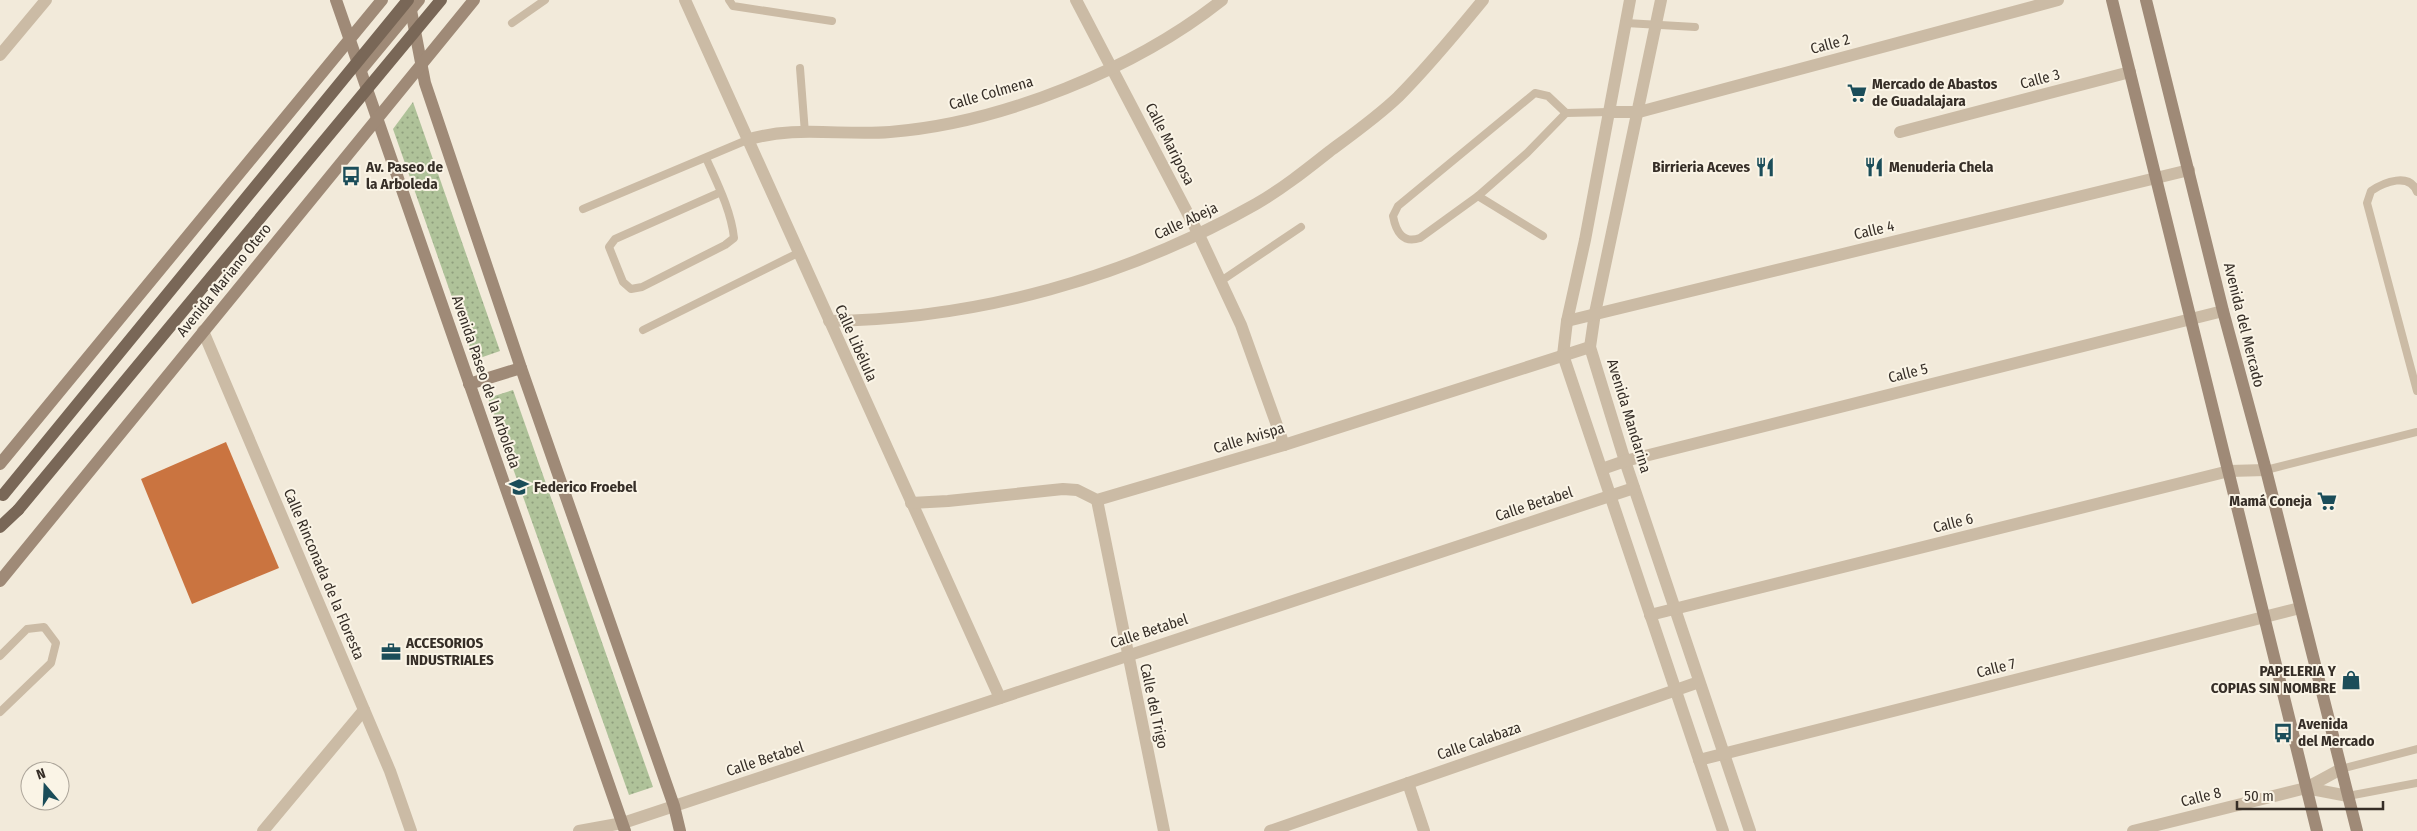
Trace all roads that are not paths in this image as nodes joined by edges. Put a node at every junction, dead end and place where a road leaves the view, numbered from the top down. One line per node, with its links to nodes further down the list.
1 (46, 0): 25 (street)
2 (336, 0): 24 (street, Avenida Paseo de la Arboleda)
3 (382, 0): 24 (street)
4 (419, 0): 18 (street)
5 (441, 0): 74 (main road, Avenida Mariano Otero, bridge)
6 (474, 0): 26 (street, Avenida Mariano Otero)
7 (545, 0): 20 (lane)
8 (685, 0): 37 (street, Calle Libélula)
9 (729, 0): 19 (lane)
10 (1076, 0): 28 (street, Calle Mariposa)
11 (1222, 0): 28 (street, Calle Colmena)
12 (1483, 0): 46 (street, Calle Abeja)
13 (1630, 0): 21 (street)
14 (1661, 0): 22 (street, Avenida Mandarina)
15 (2058, 0): 32 (street, Calle 2)
16 (2112, 0): 30 (street)
17 (2146, 0): 39 (street, Avenida del Mercado)
18 (409, 4): 26 (street); 29 (street); 71 (main road, bridge)
19 (832, 21)
20 (512, 23)
21 (1626, 23): 22 (lane); 31 (street)
22 (1656, 26): 23 (lane); 32 (street, Avenida Mandarina)
23 (1695, 27)
24 (350, 39): 29 (street, Avenida Paseo de la Arboleda); 65 (street)
25 (0, 55)
26 (420, 65): 34 (street, Avenida Mariano Otero); 59 (street)
27 (800, 68): 36 (lane)
28 (1112, 68): 36 (street, Calle Colmena); 46 (street, Calle Mariposa)
29 (361, 70): 34 (street, Avenida Paseo de la Arboleda)
30 (2130, 72): 35 (street, Calle 3); 40 (street)
31 (1610, 112): 32 (street, Calle 2); 33 (lane); 54 (street)
32 (1639, 112): 51 (street, Avenida Mandarina)
33 (1566, 113): 43 (lane); 43 (lane)
34 (376, 119): 56 (street, Avenida Mariano Otero); 60 (street, Avenida Paseo de la Arboleda)
35 (1900, 132)
36 (805, 133): 37 (street, Calle Colmena)
37 (747, 140): 38 (lane); 48 (street, Calle Libélula)
38 (706, 158): 41 (lane); 44 (lane)
39 (2190, 170): 40 (street, Calle 4); 50 (street, Avenida del Mercado)
40 (2157, 179): 51 (street, Calle 4); 52 (street)
41 (721, 192): 41 (lane)
42 (2417, 192): 61 (lane)
43 (1478, 196): 47 (lane)
44 (583, 209)
45 (1301, 227): 49 (lane)
46 (1198, 235): 49 (street, Calle Mariposa); 53 (street, Calle Abeja)
47 (1543, 236)
48 (798, 253): 53 (street, Calle Libélula); 55 (lane)
49 (1221, 281): 63 (street, Calle Mariposa)
50 (2223, 311): 52 (street, Calle 5); 67 (street, Avenida del Mercado)
51 (1595, 313): 54 (street, Calle 4); 57 (street, Avenida Mandarina)
52 (2192, 319): 64 (street, Calle 5); 68 (street)
53 (828, 321): 73 (street, Calle Libélula)
54 (1567, 321): 58 (street)
55 (644, 330)
56 (203, 332): 75 (street, Avenida Mariano Otero); 85 (street, Calle Rinconada de la Floresta)
57 (1590, 347): 58 (street, Calle Avispa); 64 (street, Avenida Mandarina)
58 (1563, 355): 63 (street, Calle Avispa); 66 (street)
59 (521, 368): 60 (street); 95 (street)
60 (469, 384): 96 (street, Avenida Paseo de la Arboleda)
61 (2417, 391)
62 (2417, 432): 67 (lane)
63 (1284, 445): 72 (street, Calle Avispa)
64 (1625, 460): 66 (street, Calle 5); 69 (street, Avenida Mandarina)
65 (0, 464)
66 (1602, 469): 70 (street)
67 (2266, 470): 68 (street, Calle 6); 76 (street, Avenida del Mercado)
68 (2229, 471): 77 (street, Calle 6); 79 (street)
69 (1634, 488): 70 (street, Calle Betabel); 77 (street, Avenida Mandarina)
70 (1610, 496): 78 (street); 81 (street, Calle Betabel)
71 (2, 498)
72 (1097, 500): 73 (street); 81 (street, Calle del Trigo)
73 (911, 503): 84 (street, Calle Libélula)
74 (0, 527)
75 (0, 581)
76 (2300, 608): 79 (street, Calle 7); 90 (street, Avenida del Mercado)
77 (1675, 609): 78 (street, Calle 6); 82 (street, Avenida Mandarina)
78 (1650, 615): 83 (street)
79 (2265, 617): 88 (street, Calle 7); 93 (street)
80 (0, 656): 86 (lane)
81 (1127, 656): 84 (street, Calle Betabel); 101 (street, Calle del Trigo)
82 (1699, 682): 83 (street, Calle Calabaza); 88 (street, Avenida Mandarina)
83 (1675, 690): 89 (street); 91 (street, Calle Calabaza)
84 (1000, 698): 95 (street, Calle Betabel)
85 (364, 710): 97 (street); 98 (street, Calle Rinconada de la Floresta)
86 (0, 712)
87 (2417, 749): 90 (lane)
88 (1723, 754): 89 (street, Calle 7); 105 (street, Avenida Mandarina)
89 (1699, 760): 104 (street)
90 (2341, 769): 93 (street, Calle 8); 94 (street, Avenida del Mercado)
91 (1408, 783): 102 (street, Calle Calabaza); 103 (street)
92 (2417, 784): 94 (lane)
93 (2306, 788): 94 (street, Calle 8); 106 (street, Calle 8); 107 (street)
94 (2348, 796): 108 (street, Avenida del Mercado)
95 (674, 806): 96 (street, Calle Betabel); 100 (street)
96 (624, 827): 99 (street, Calle Betabel)
97 (263, 831)
98 (411, 831)
99 (579, 831)
100 (680, 831)
101 (1164, 831)
102 (1270, 831)
103 (1424, 831)
104 (1723, 831)
105 (1750, 831)
106 (2133, 831)
107 (2317, 831)
108 (2357, 831)

